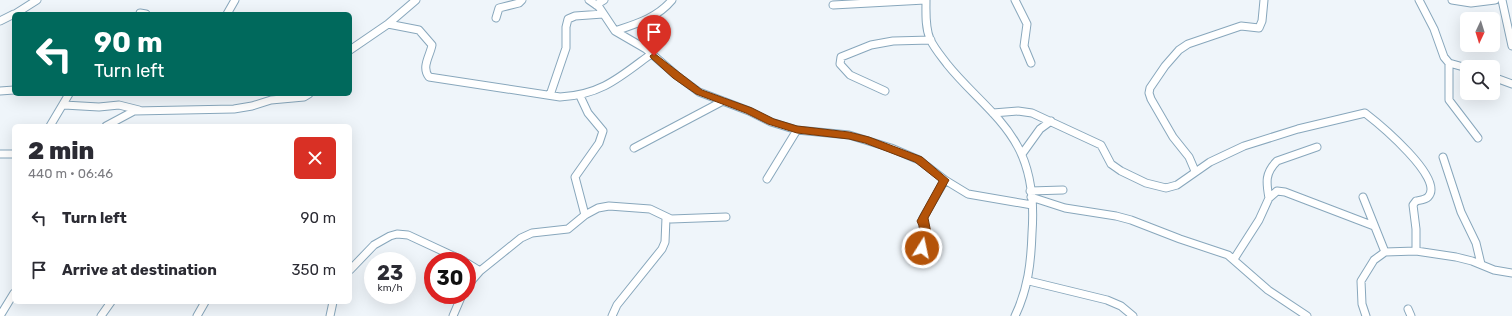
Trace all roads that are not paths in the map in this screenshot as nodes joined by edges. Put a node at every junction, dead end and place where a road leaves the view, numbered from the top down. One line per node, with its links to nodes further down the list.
1 (37, 0): 17 (street)
2 (235, 0): 18 (street)
3 (416, 0): 23 (street)
4 (522, 0): 21 (street)
5 (589, 0): 15 (street)
6 (604, 0): 15 (street)
7 (672, 0): 24 (street)
8 (926, 0): 16 (street); 25 (street)
9 (1015, 0): 29 (street)
10 (1264, 0): 56 (street)
11 (1419, 0): 30 (street)
12 (1452, 0): 13 (street)
13 (1495, 0)
14 (1502, 0): 26 (street)
15 (596, 5): 19 (street)
16 (832, 5)
17 (17, 12)
18 (229, 12)
19 (603, 14): 24 (street); 37 (street)
20 (12, 15): 22 (street)
21 (496, 18)
22 (0, 21)
23 (388, 24): 27 (street); 37 (street)
24 (615, 31): 28 (street)
25 (931, 40): 36 (street); 44 (street)
26 (1512, 46)
27 (352, 49)
28 (651, 54): 40 (street); 41 (street)
29 (1031, 63)
30 (1449, 63): 31 (street); 49 (street)
31 (1460, 66)
32 (1500, 80): 33 (street)
33 (1512, 84)
34 (12, 90): 35 (street)
35 (0, 91)
36 (885, 91)
37 (550, 95): 40 (street)
38 (68, 96): 42 (street)
39 (306, 96): 43 (street)
40 (580, 96): 63 (street)
41 (723, 102): 48 (street); 51 (street)
42 (64, 105): 43 (street); 46 (street)
43 (141, 110): 47 (street)
44 (993, 113): 45 (street); 54 (street)
45 (1051, 121): 54 (street); 56 (street)
46 (51, 124)
47 (110, 124)
48 (797, 130): 57 (street); 58 (street)
49 (1478, 138)
50 (1317, 147): 62 (street)
51 (634, 148)
52 (0, 154): 53 (street)
53 (12, 154)
54 (1022, 154): 61 (street)
55 (1443, 157): 72 (street)
56 (1195, 171): 70 (street)
57 (767, 179)
58 (945, 180): 61 (street); 67 (street)
59 (1063, 190): 61 (street)
60 (1363, 197): 66 (street)
61 (1031, 198): 71 (street); 78 (street)
62 (1269, 198): 66 (street); 71 (street)
63 (585, 215): 65 (street); 75 (street)
64 (726, 217): 65 (street)
65 (666, 218): 89 (street)
66 (1374, 226): 69 (street)
67 (922, 248)
68 (446, 252): 73 (street)
69 (1385, 252): 70 (street); 93 (street)
70 (1416, 252): 72 (street)
71 (1234, 259): 92 (street)
72 (1481, 264): 76 (street)
73 (352, 267)
74 (476, 269): 75 (street)
75 (480, 271): 77 (street)
76 (1512, 274)
77 (476, 276)
78 (1029, 281): 90 (street); 91 (street)
79 (12, 296): 84 (street)
80 (110, 304): 85 (street)
81 (204, 304): 86 (street)
82 (333, 304): 87 (street)
83 (458, 304): 88 (street)
84 (0, 316)
85 (101, 316)
86 (197, 316)
87 (330, 316)
88 (453, 316)
89 (612, 316)
90 (1015, 316)
91 (1133, 316)
92 (1307, 316)
93 (1366, 316)

